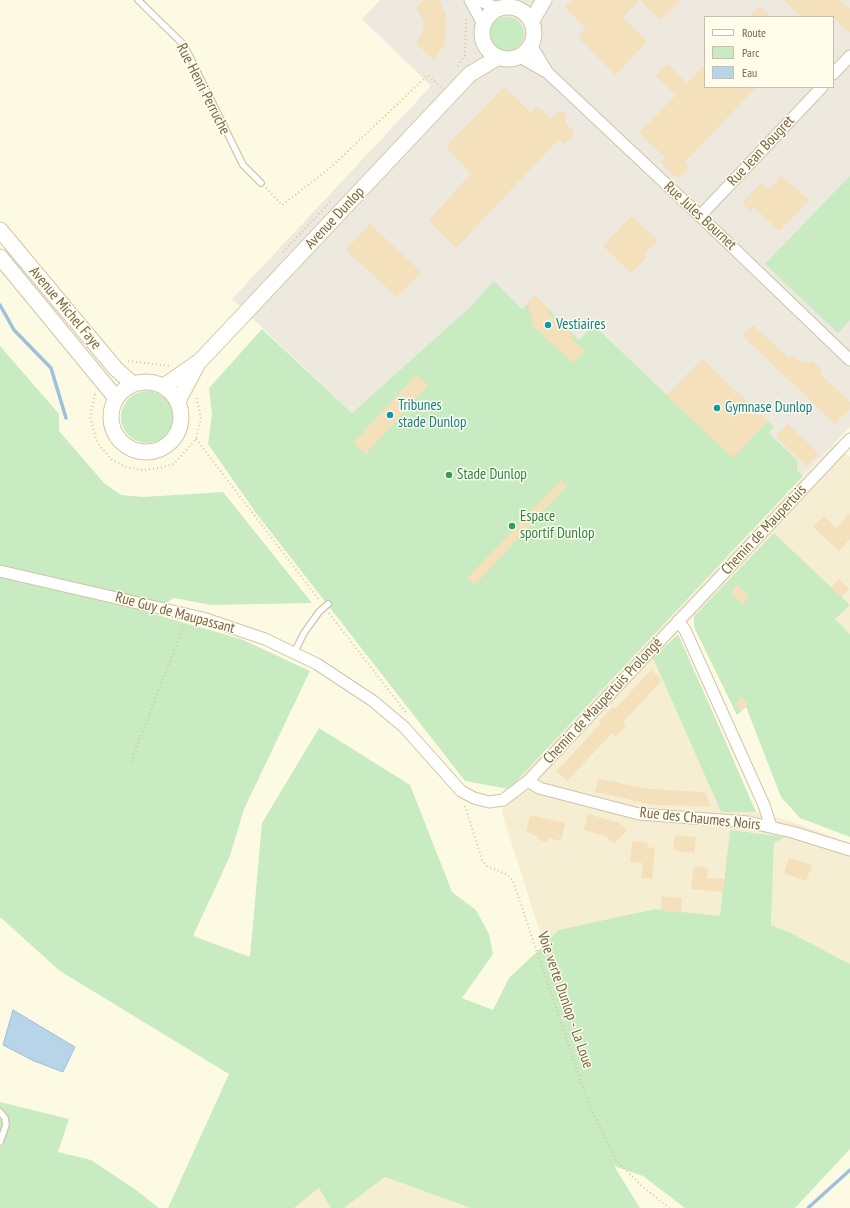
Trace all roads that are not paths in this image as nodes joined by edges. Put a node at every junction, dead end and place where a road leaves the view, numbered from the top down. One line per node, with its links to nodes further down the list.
1 (138, 0): 18 (lane, Rue Henri Perruche)
2 (535, 0): 6 (street)
3 (544, 0): 7 (street)
4 (474, 2): 5 (street); 8 (street)
5 (499, 9): 6 (street); 8 (street)
6 (519, 10): 7 (street)
7 (531, 22): 10 (street)
8 (483, 24): 9 (street)
9 (483, 43): 13 (street); 16 (street, Avenue Dunlop)
10 (531, 45): 12 (street); 14 (street, Rue Jules Bournet)
11 (850, 56): 15 (street)
12 (520, 57): 13 (street); 14 (street, Rue Jules Bournet)
13 (497, 58): 16 (street, Avenue Dunlop)
14 (548, 73): 19 (street, Rue Jules Bournet)
15 (834, 73)
16 (470, 74): 23 (street, Avenue Dunlop)
17 (821, 88): 19 (street, Rue Jean Bougret)
18 (261, 183)
19 (700, 216): 22 (street, Rue Jules Bournet)
20 (0, 230): 24 (street, Avenue Michel Faye)
21 (0, 257): 26 (street, Avenue Michel Faye)
22 (850, 360)
23 (200, 361): 25 (street, Avenue Dunlop); 27 (street, Avenue Dunlop)
24 (133, 384): 25 (street); 26 (street)
25 (164, 386): 27 (street)
26 (116, 398): 27 (street)
27 (178, 401)
28 (849, 442): 31 (street, Chemin de Maupertuis)
29 (0, 571): 32 (street, Rue Guy de Maupassant)
30 (328, 604): 32 (lane)
31 (678, 621): 33 (street, Chemin de Maupertuis Prolongé); 34 (street)
32 (294, 653): 33 (street, Rue Guy de Maupassant)
33 (528, 781): 34 (street, Rue des Chaumes Noirs)
34 (771, 827): 35 (street, Rue des Chaumes Noirs)
35 (850, 850)
36 (0, 1112): 37 (lane)
37 (0, 1142)

